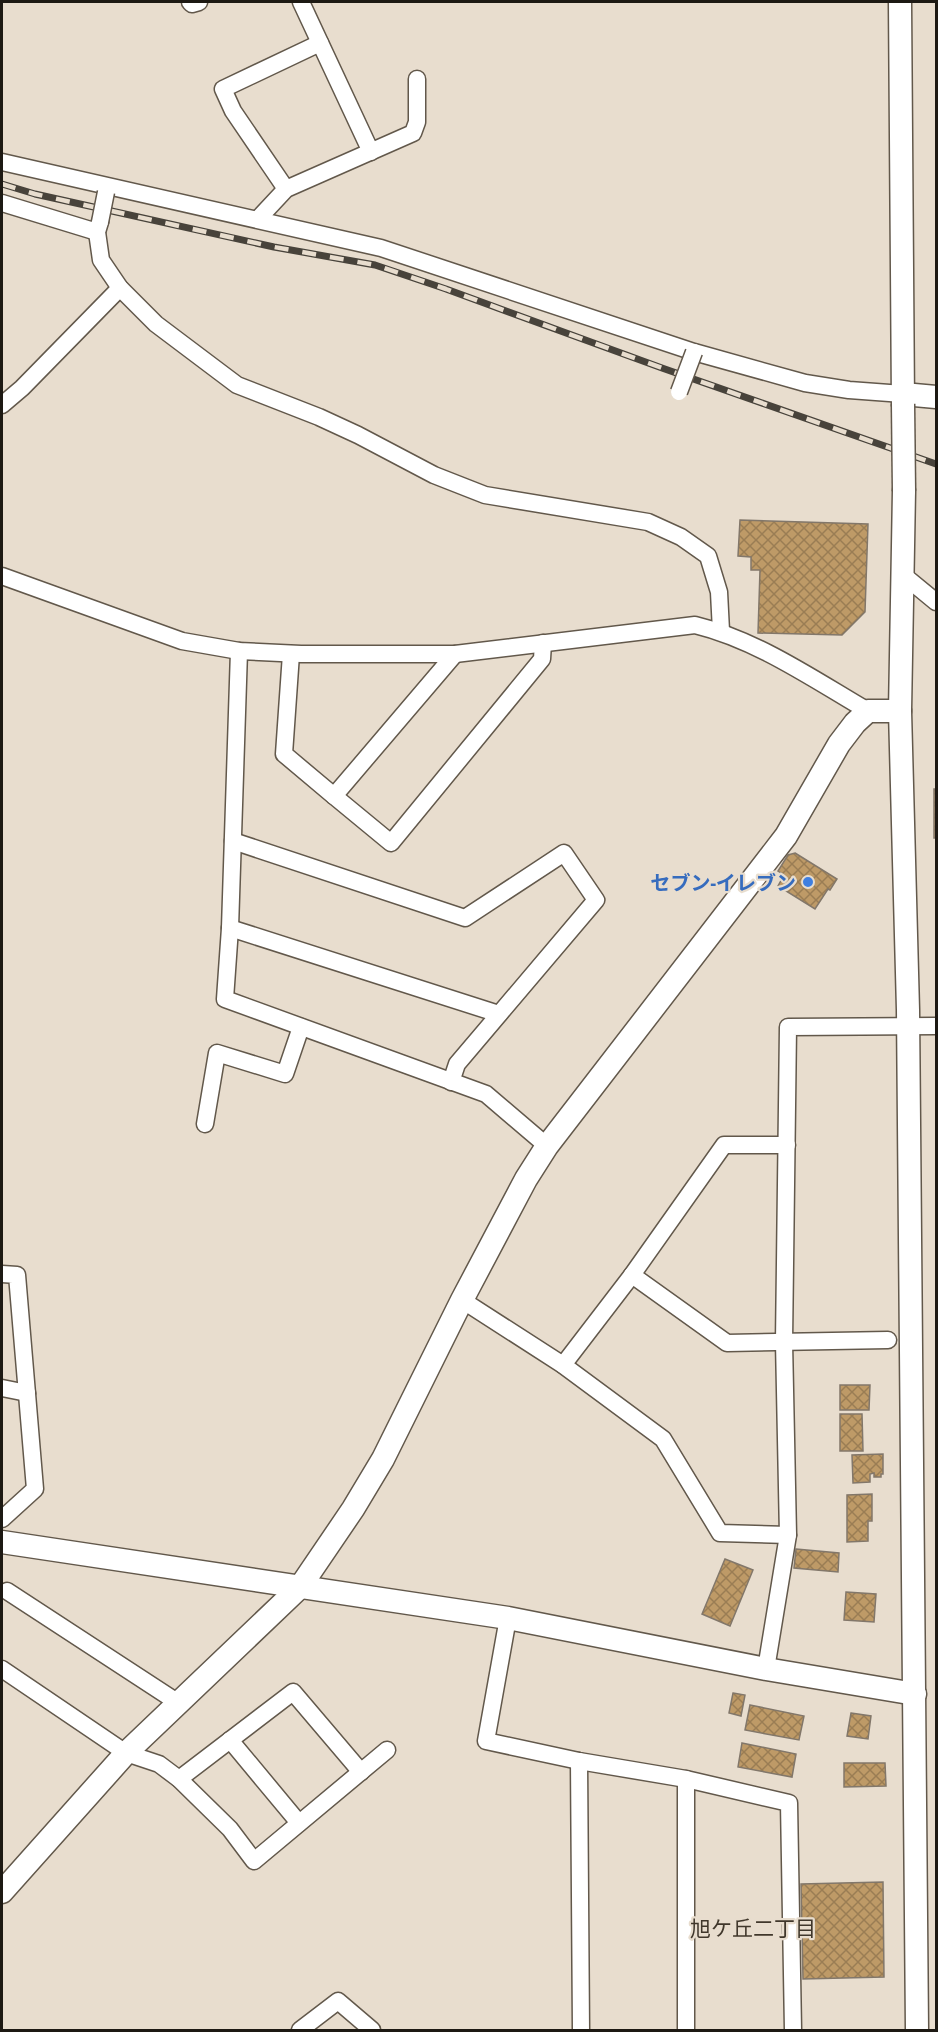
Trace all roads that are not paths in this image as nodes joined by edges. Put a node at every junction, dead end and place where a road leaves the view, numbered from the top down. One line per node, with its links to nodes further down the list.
1 (190, 2): 2 (street)
2 (199, 2)
3 (301, 2): 5 (street)
4 (900, 2): 18 (street)
5 (320, 43): 7 (street); 10 (street)
6 (417, 79): 7 (street)
7 (371, 152): 10 (street)
8 (2, 162): 9 (street)
9 (107, 188): 12 (street); 13 (street, bridge)
10 (286, 189): 12 (street)
11 (2, 203): 13 (street)
12 (258, 219): 15 (street)
13 (98, 227): 14 (street)
14 (120, 288): 19 (street); 23 (street)
15 (694, 352): 16 (street, bridge); 18 (street)
16 (679, 392)
17 (936, 397): 18 (street)
18 (903, 399): 20 (street, bridge)
19 (2, 405)
20 (902, 574): 22 (street); 29 (street)
21 (2, 576): 25 (street)
22 (936, 602)
23 (721, 631): 24 (street); 28 (street)
24 (543, 643): 27 (street); 30 (street)
25 (239, 651): 26 (street); 31 (street)
26 (291, 654): 27 (street); 30 (street)
27 (455, 654): 30 (street)
28 (868, 711): 29 (street); 40 (street)
29 (900, 711): 34 (street)
30 (334, 796)
31 (233, 841): 32 (street); 33 (street)
32 (230, 928): 33 (street); 36 (street)
33 (499, 1014): 37 (street)
34 (909, 1026): 35 (street); 39 (street); 57 (street)
35 (936, 1026)
36 (301, 1027): 37 (street); 38 (street)
37 (451, 1082): 40 (street)
38 (205, 1124)
39 (787, 1145): 42 (street); 45 (street)
40 (547, 1146): 43 (street)
41 (2, 1274): 48 (street)
42 (632, 1275): 45 (street); 46 (street)
43 (462, 1300): 46 (street); 52 (street)
44 (888, 1340): 45 (street)
45 (784, 1342): 50 (street)
46 (563, 1365): 50 (street)
47 (2, 1388): 48 (street)
48 (27, 1393): 49 (street)
49 (2, 1519)
50 (788, 1535): 56 (street)
51 (2, 1542): 52 (street)
52 (300, 1587): 54 (street); 58 (street)
53 (7, 1591): 58 (street)
54 (508, 1618): 56 (street); 62 (street)
55 (2, 1669): 61 (street)
56 (766, 1669): 57 (street)
57 (915, 1694): 73 (street)
58 (177, 1702): 61 (street)
59 (230, 1740): 63 (street); 64 (street); 66 (street)
60 (387, 1750): 63 (street)
61 (126, 1753): 64 (street); 67 (street)
62 (579, 1761): 65 (street); 70 (street)
63 (362, 1772): 66 (street)
64 (179, 1779): 66 (street)
65 (686, 1779): 71 (street); 72 (street)
66 (299, 1823)
67 (2, 1892)
68 (300, 2031): 69 (street)
69 (372, 2031)
70 (581, 2031)
71 (687, 2031)
72 (793, 2031)
73 (917, 2031)

